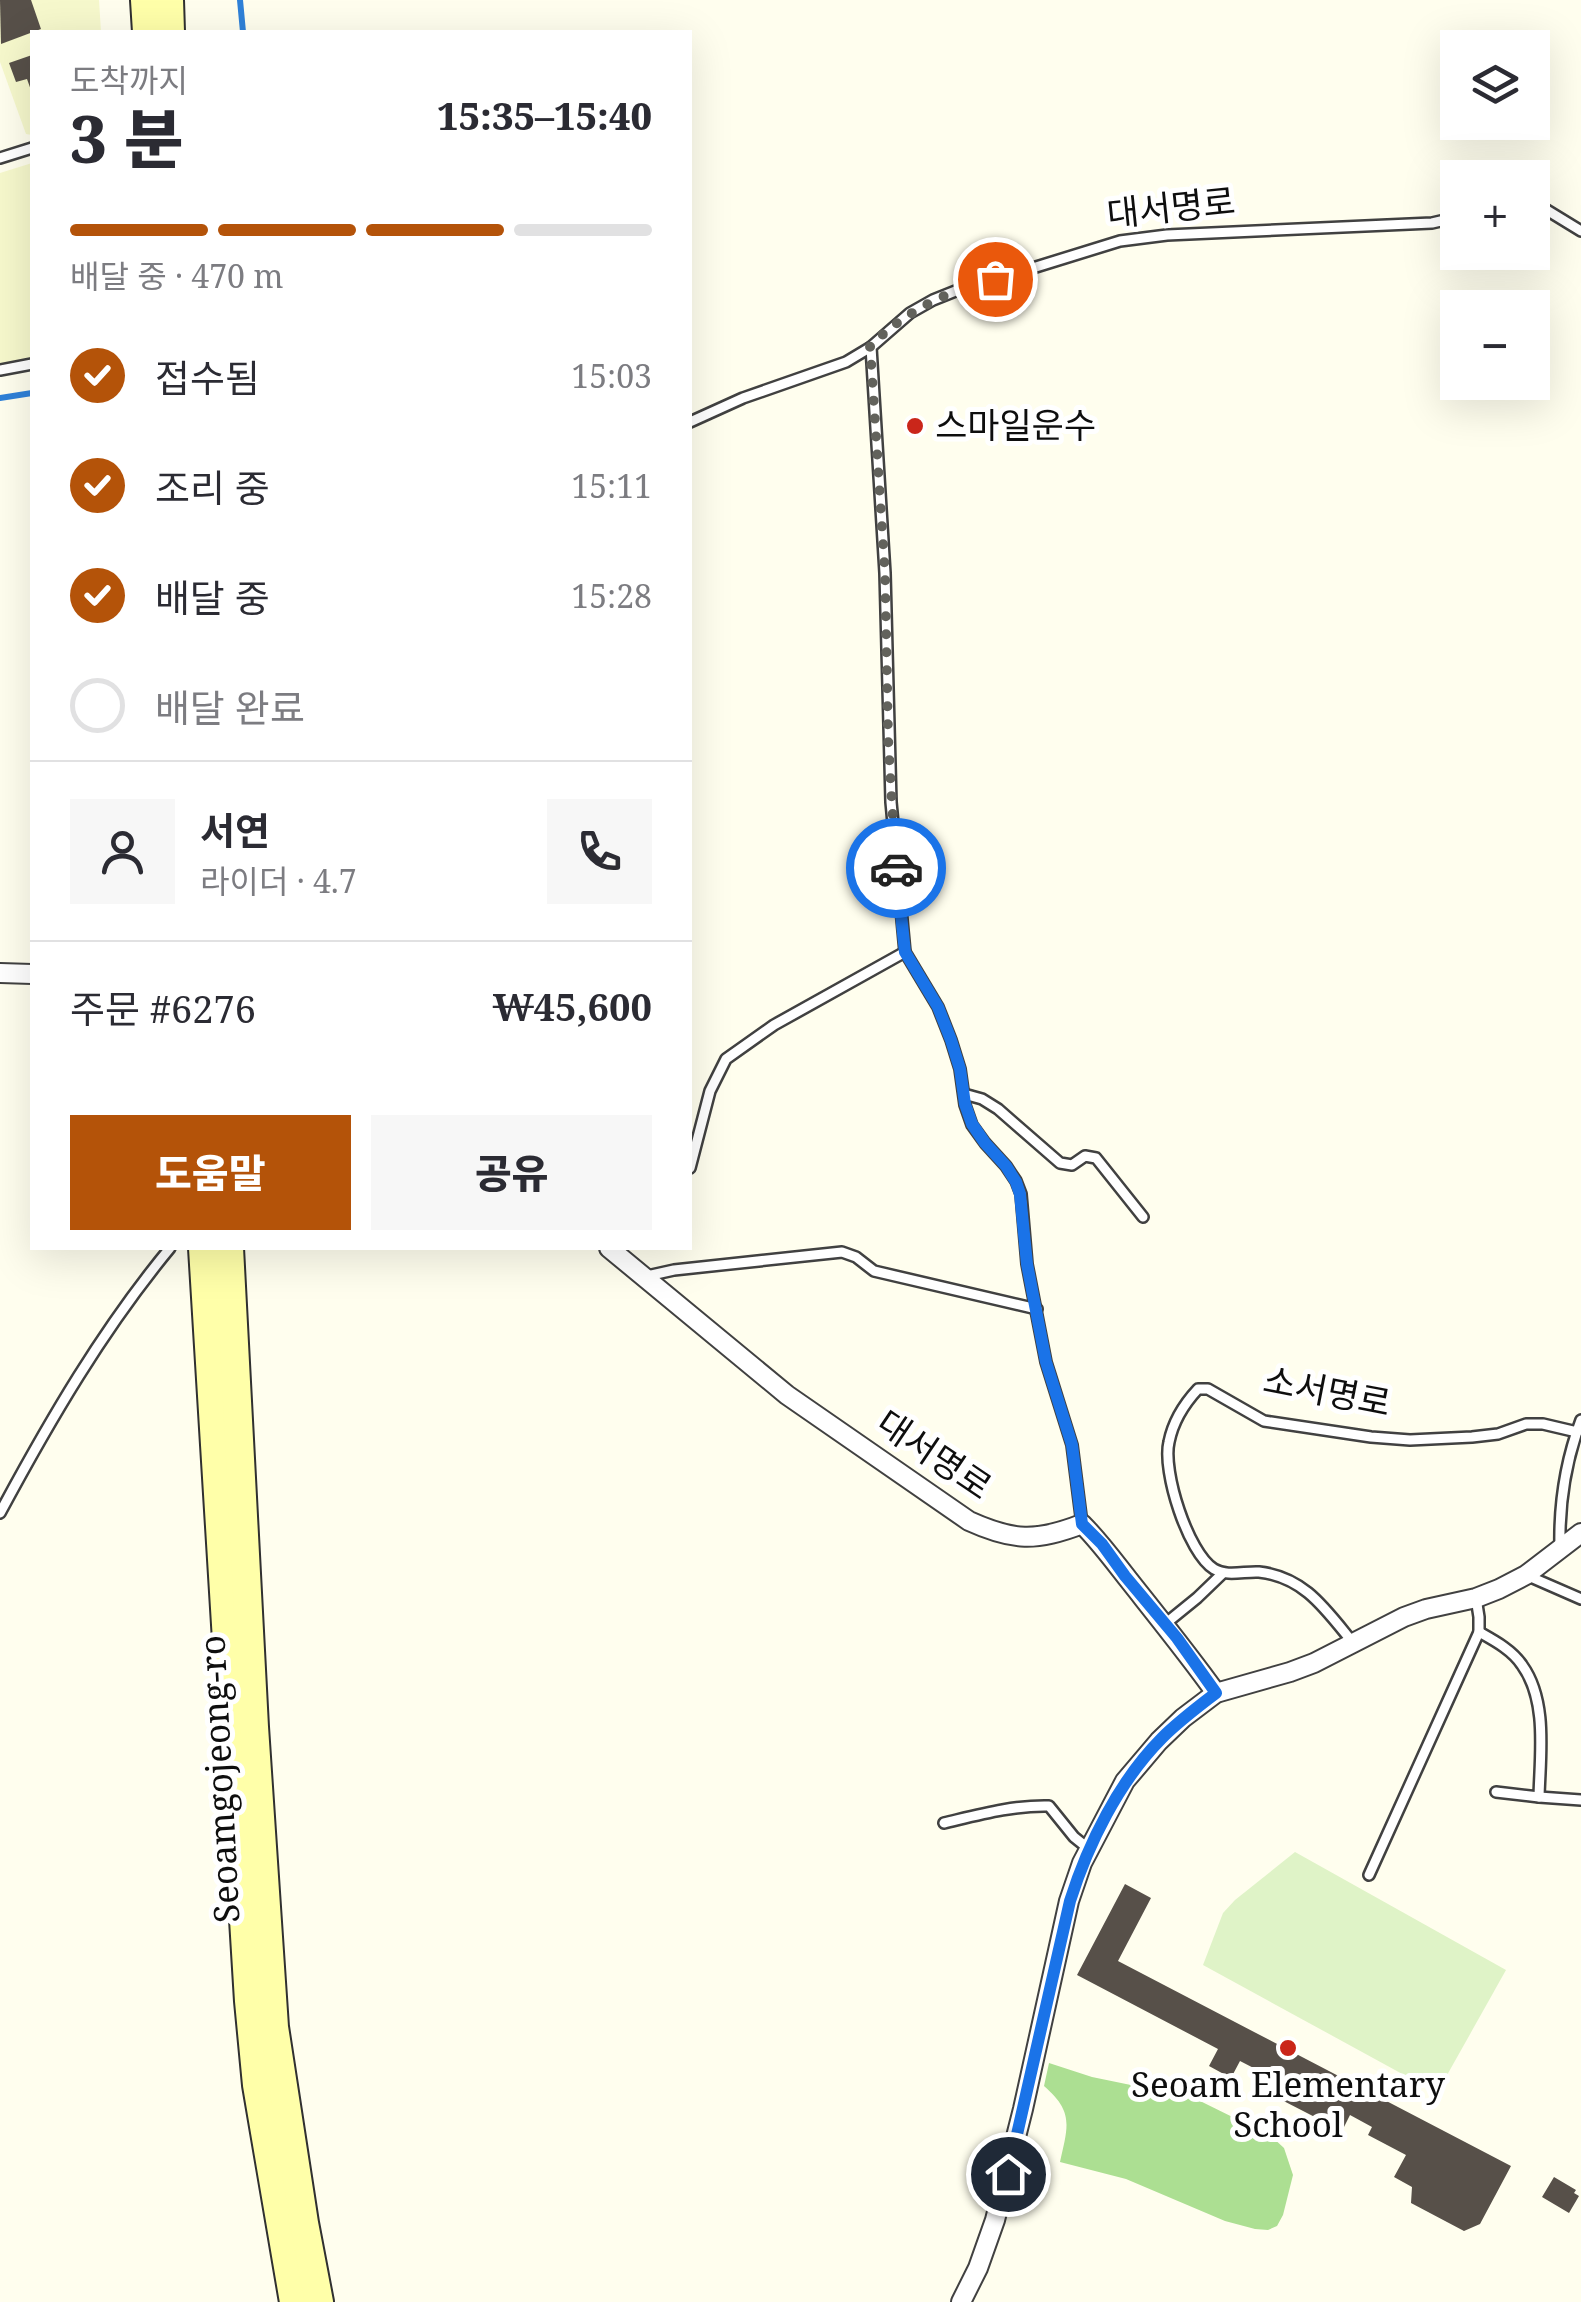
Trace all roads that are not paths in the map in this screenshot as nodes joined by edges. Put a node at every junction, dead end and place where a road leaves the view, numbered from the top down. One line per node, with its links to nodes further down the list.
1 (146, 0): 3 (main road)
2 (168, 0): 4 (main road)
3 (147, 30)
4 (170, 30)
5 (30, 149): 6 (lane)
6 (0, 158)
7 (1550, 212): 9 (lane)
8 (1440, 221): 10 (lane, 대서명로)
9 (1581, 231)
10 (870, 346): 13 (lane, 대서명로); 14 (lane)
11 (30, 364): 12 (lane)
12 (0, 370)
13 (692, 421)
14 (905, 952): 17 (lane); 18 (lane)
15 (0, 973): 16 (street)
16 (30, 975)
17 (964, 1094): 19 (lane); 25 (lane)
18 (692, 1160)
19 (1142, 1217)
20 (168, 1250): 28 (lane)
21 (203, 1250): 46 (main road, Seoamgojeong-ro)
22 (229, 1250): 47 (main road, Seoamgojeong-ro)
23 (616, 1250): 24 (street, 대서명로)
24 (644, 1277): 25 (lane); 29 (street, 대서명로)
25 (1037, 1309): 29 (lane)
26 (1581, 1420): 27 (lane)
27 (1576, 1432): 31 (lane); 32 (lane, 소서명로)
28 (0, 1513)
29 (1082, 1524): 36 (street)
30 (1581, 1533): 31 (street)
31 (1560, 1548): 33 (street)
32 (1223, 1573): 36 (lane); 38 (lane)
33 (1526, 1575): 34 (street); 35 (lane)
34 (1476, 1598): 37 (lane); 38 (street)
35 (1580, 1598)
36 (1165, 1624): 39 (street)
37 (1479, 1632): 41 (lane); 45 (lane)
38 (1354, 1644): 39 (street)
39 (1216, 1693): 44 (street)
40 (1496, 1792): 41 (lane)
41 (1539, 1796): 42 (lane)
42 (1581, 1800)
43 (944, 1824): 44 (lane)
44 (1089, 1850): 48 (street)
45 (1369, 1875)
46 (294, 2302)
47 (319, 2302)
48 (961, 2302)

